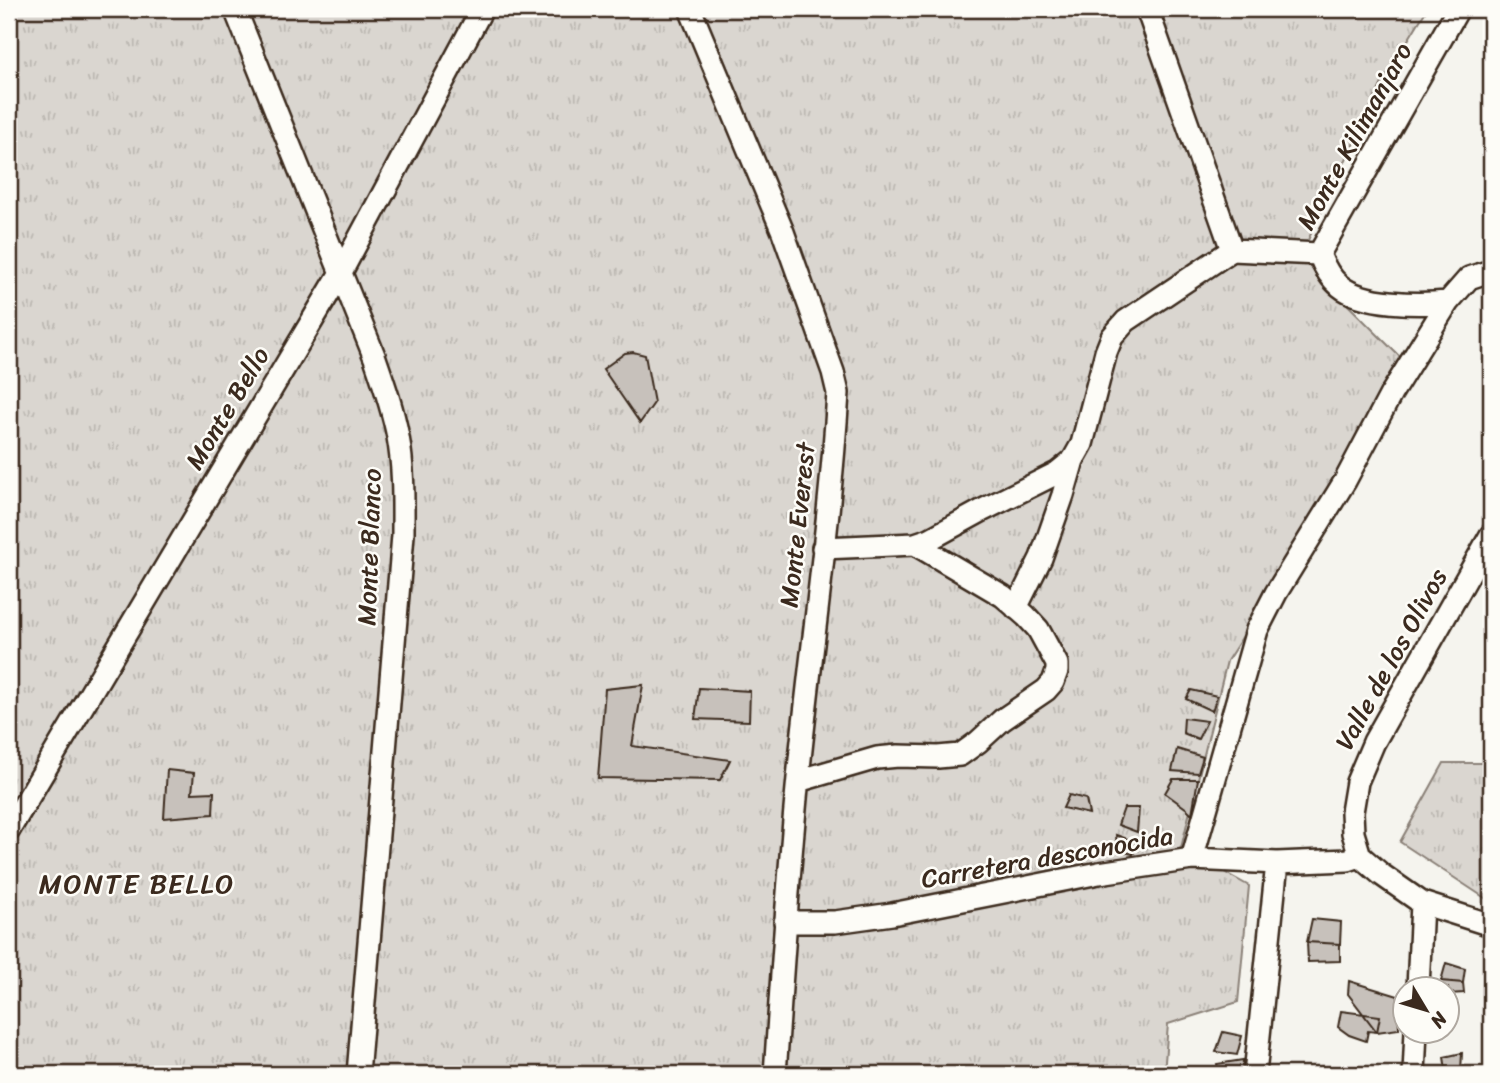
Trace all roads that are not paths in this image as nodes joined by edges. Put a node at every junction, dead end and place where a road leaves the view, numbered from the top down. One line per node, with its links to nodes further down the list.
1 (235, 9): 9 (street, Monte Blanco)
2 (482, 9): 9 (street, Monte Bello)
3 (690, 9): 14 (street, Monte Everest)
4 (1147, 9): 6 (street)
5 (1458, 9): 7 (street, Monte Kilimanjaro)
6 (1232, 250): 7 (street); 11 (street)
7 (1319, 254): 10 (street)
8 (1491, 273): 10 (street)
9 (340, 274): 17 (street, Monte Bello); 26 (street, Monte Blanco)
10 (1448, 302): 19 (street)
11 (1073, 460): 13 (street); 15 (street)
12 (1491, 535): 18 (street, Valle de los Olivos)
13 (915, 544): 14 (street); 15 (street)
14 (823, 548): 16 (street, Monte Everest)
15 (1016, 608): 16 (street)
16 (798, 781): 22 (street, Monte Everest)
17 (9, 830)
18 (1360, 856): 20 (street, Carretera desconocida); 21 (street)
19 (1192, 859): 20 (street, Carretera desconocida); 22 (street, Carretera desconocida)
20 (1277, 863): 28 (street)
21 (1422, 903): 23 (street); 24 (street)
22 (785, 922): 27 (street, Monte Everest)
23 (1491, 925)
24 (1419, 974)
25 (1415, 1044): 29 (street)
26 (358, 1074)
27 (775, 1074)
28 (1255, 1074)
29 (1414, 1074)

